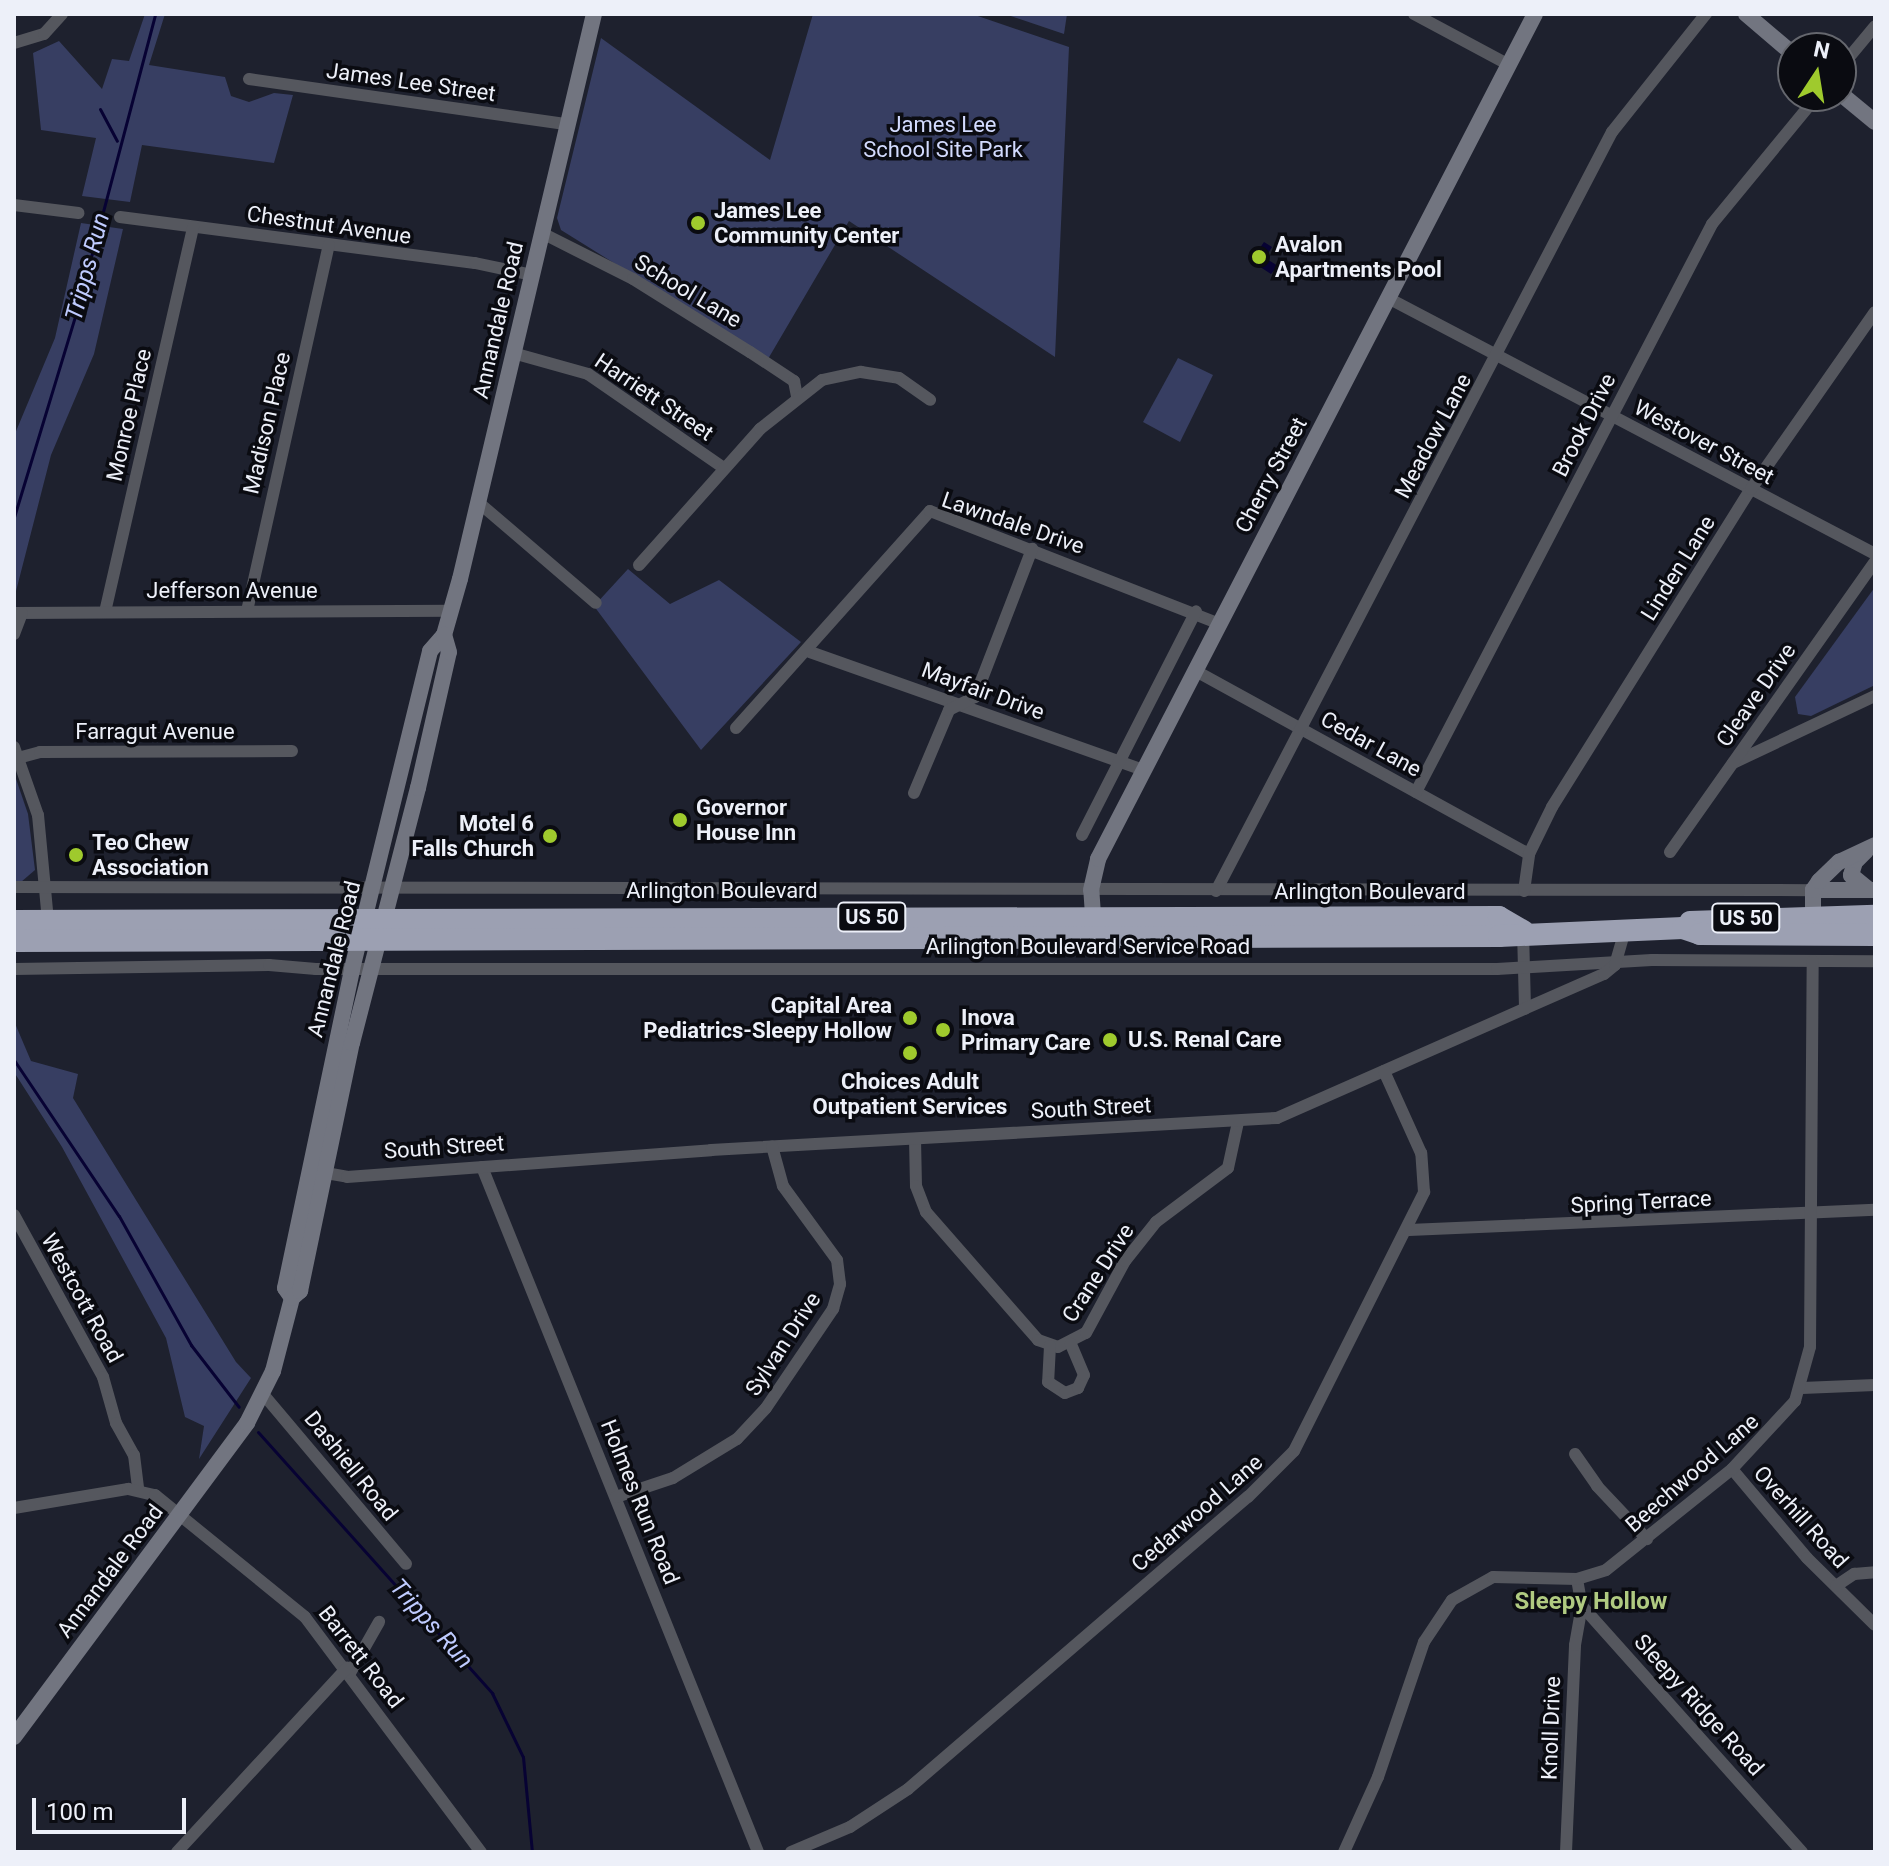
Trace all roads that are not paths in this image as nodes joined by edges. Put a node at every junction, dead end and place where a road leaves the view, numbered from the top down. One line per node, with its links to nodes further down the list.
1 (62, 14): 9 (street)
2 (594, 14): 16 (main road, Annandale Road)
3 (1414, 14): 11 (street)
4 (1535, 14): 11 (main road, Cherry Street)
5 (1706, 14): 27 (street, Meadow Lane)
6 (1746, 14): 8 (main road)
7 (1875, 26): 10 (street)
8 (1777, 40)
9 (14, 43)
10 (1857, 48)
11 (1509, 65): 24 (main road, Cherry Street)
12 (249, 79): 16 (street, James Lee Street)
13 (1857, 107): 15 (main road)
14 (1804, 112): 30 (street, Brook Drive)
15 (1875, 122)
16 (567, 124): 21 (main road, Annandale Road)
17 (14, 205): 18 (street)
18 (79, 213)
19 (120, 217): 20 (street, Chestnut Avenue)
20 (193, 227): 22 (street, Chestnut Avenue); 42 (street, Monroe Place)
21 (542, 233): 23 (main road, Annandale Road); 28 (street, School Lane)
22 (329, 245): 23 (street, Chestnut Avenue); 39 (street, Madison Place)
23 (532, 275): 26 (main road, Annandale Road)
24 (1388, 298): 27 (street, Westover Street); 44 (main road, Cherry Street)
25 (1875, 312): 32 (street, Linden Lane)
26 (513, 353): 31 (street, Harriett Street); 33 (main road, Annandale Road)
27 (1497, 356): 30 (street, Westover Street); 52 (street, Meadow Lane)
28 (797, 397): 29 (street); 31 (street)
29 (930, 400)
30 (1612, 416): 32 (street, Westover Street); 58 (street, Brook Drive)
31 (724, 468): 37 (street)
32 (1751, 489): 35 (street, Westover Street); 63 (street, Linden Lane)
33 (478, 502): 38 (street); 40 (main road, Annandale Road)
34 (1032, 549): 41 (street, Lawndale Drive); 47 (street, Lawndale Drive); 50 (street)
35 (1875, 554)
36 (1875, 561): 56 (street, Cleave Drive)
37 (639, 565)
38 (596, 603)
39 (247, 611): 40 (street, Jefferson Avenue); 42 (street, Jefferson Avenue)
40 (451, 611): 46 (main road, Annandale Road)
41 (1196, 611): 44 (street, Lawndale Drive); 55 (street)
42 (105, 612): 43 (street, Jefferson Avenue)
43 (18, 613): 45 (street)
44 (1218, 623): 48 (main road, Cherry Street)
45 (14, 634)
46 (444, 635): 66 (main road, Annandale Road); 67 (main road, Annandale Road)
47 (810, 652): 50 (street, Mayfair Drive); 51 (street, Lawndale Drive)
48 (1194, 670): 52 (street, Cedar Lane); 57 (main road, Cherry Street)
49 (1875, 696): 56 (street)
50 (962, 704): 55 (street, Mayfair Drive); 59 (street)
51 (736, 728)
52 (1302, 730): 58 (street, Cedar Lane); 72 (street, Meadow Lane)
53 (292, 751): 54 (street, Farragut Avenue)
54 (16, 752): 65 (street)
55 (1120, 762): 57 (street, Mayfair Drive); 60 (street)
56 (1733, 763): 62 (street, Cleave Drive)
57 (1143, 770): 69 (main road, Cherry Street)
58 (1416, 792): 63 (street, Cedar Lane)
59 (914, 793)
60 (1082, 835)
61 (1873, 846): 70 (main road); 71 (main road)
62 (1670, 852)
63 (1529, 854): 73 (street)
64 (14, 887): 65 (street)
65 (46, 887): 66 (street); 81 (street)
66 (373, 889): 67 (street); 76 (main road, Annandale Road)
67 (394, 890): 68 (street); 76 (main road, Annandale Road)
68 (742, 890): 69 (street); 75 (street)
69 (1091, 890): 72 (street); 79 (main road, Cherry Street)
70 (1813, 890): 71 (main road); 73 (street); 78 (main road)
71 (1872, 890)
72 (1216, 891): 73 (street)
73 (1524, 891)
74 (1875, 916): 78 (highway, Arlington Boulevard / US 50)
75 (743, 917): 76 (highway, Arlington Boulevard / US 50); 79 (highway, Arlington Boulevard / US 50)
76 (375, 918): 81 (highway, Arlington Boulevard / US 50); 86 (main road, Annandale Road)
77 (14, 921): 81 (highway, Arlington Boulevard / US 50)
78 (1813, 925): 80 (highway, Arlington Boulevard / US 50); 83 (highway, Arlington Boulevard / US 50)
79 (1094, 928): 82 (highway, Arlington Boulevard / US 50); 84 (highway, Arlington Boulevard / US 50); 92 (street, Cherry Street)
80 (1625, 930): 82 (highway, Arlington Boulevard / US 50); 89 (street)
81 (50, 931): 85 (highway, Arlington Boulevard / US 50); 86 (highway, Arlington Boulevard / US 50); 90 (street)
82 (1523, 931): 93 (street)
83 (1875, 935)
84 (611, 939): 86 (highway, Arlington Boulevard / US 50); 91 (street)
85 (20, 941)
86 (369, 942): 95 (main road, Annandale Road); 96 (main road, Annandale Road)
87 (1813, 961): 88 (street, Arlington Boulevard Service Road); 89 (street, Arlington Boulevard Service Road); 105 (street, Beechwood Lane)
88 (1875, 961)
89 (1615, 965): 93 (street, Arlington Boulevard Service Road); 97 (street, South Street)
90 (52, 968): 94 (street, Arlington Boulevard Service Road); 95 (street, Arlington Boulevard Service Road)
91 (611, 968): 92 (street, Arlington Boulevard Service Road); 96 (street, Arlington Boulevard Service Road)
92 (1097, 968): 93 (street, Arlington Boulevard Service Road)
93 (1525, 968): 97 (street)
94 (14, 969)
95 (352, 969): 96 (street, Arlington Boulevard Service Road); 103 (main road, Annandale Road)
96 (371, 969): 103 (main road, Annandale Road)
97 (1525, 1009): 98 (street, South Street)
98 (1384, 1071): 99 (street, South Street); 107 (street, Cedarwood Lane)
99 (1238, 1122): 100 (street, South Street); 108 (street, Crane Drive)
100 (915, 1139): 101 (street, South Street); 109 (street, Crane Drive)
101 (772, 1146): 102 (street, South Street); 116 (street, Sylvan Drive)
102 (482, 1167): 103 (street, South Street); 116 (street, Holmes Run Road)
103 (316, 1171): 112 (main road, Annandale Road)
104 (1875, 1210): 105 (street, Spring Terrace)
105 (1811, 1213): 107 (street, Spring Terrace); 111 (street, Beechwood Lane)
106 (14, 1215): 115 (street, Westcott Road)
107 (1409, 1230): 132 (street, Cedarwood Lane)
108 (1071, 1344): 109 (street, Crane Drive); 109 (street)
109 (1050, 1346)
110 (1875, 1385): 111 (street)
111 (1802, 1388): 114 (street, Beechwood Lane)
112 (263, 1394): 118 (main road, Annandale Road); 120 (street, Dashiell Road)
113 (1575, 1454): 119 (street)
114 (1732, 1469): 119 (street, Beechwood Lane); 123 (street, Overhill Road)
115 (138, 1489): 117 (street); 118 (street)
116 (616, 1497): 131 (street, Holmes Run Road)
117 (14, 1508)
118 (179, 1517): 127 (street, Barrett Road); 128 (main road, Annandale Road)
119 (1647, 1539): 122 (street, Beechwood Lane)
120 (406, 1564)
121 (1875, 1572): 123 (street)
122 (1577, 1579): 124 (street); 133 (street, Beechwood Lane)
123 (1836, 1586): 126 (street, Overhill Road)
124 (1582, 1606): 134 (street, Knoll Drive); 135 (street, Sleepy Ridge Road)
125 (379, 1622): 127 (street)
126 (1875, 1625)
127 (348, 1671): 129 (street); 130 (street, Barrett Road)
128 (14, 1737)
129 (177, 1852)
130 (481, 1852)
131 (758, 1852)
132 (791, 1852)
133 (1344, 1852)
134 (1566, 1852)
135 (1802, 1852)

